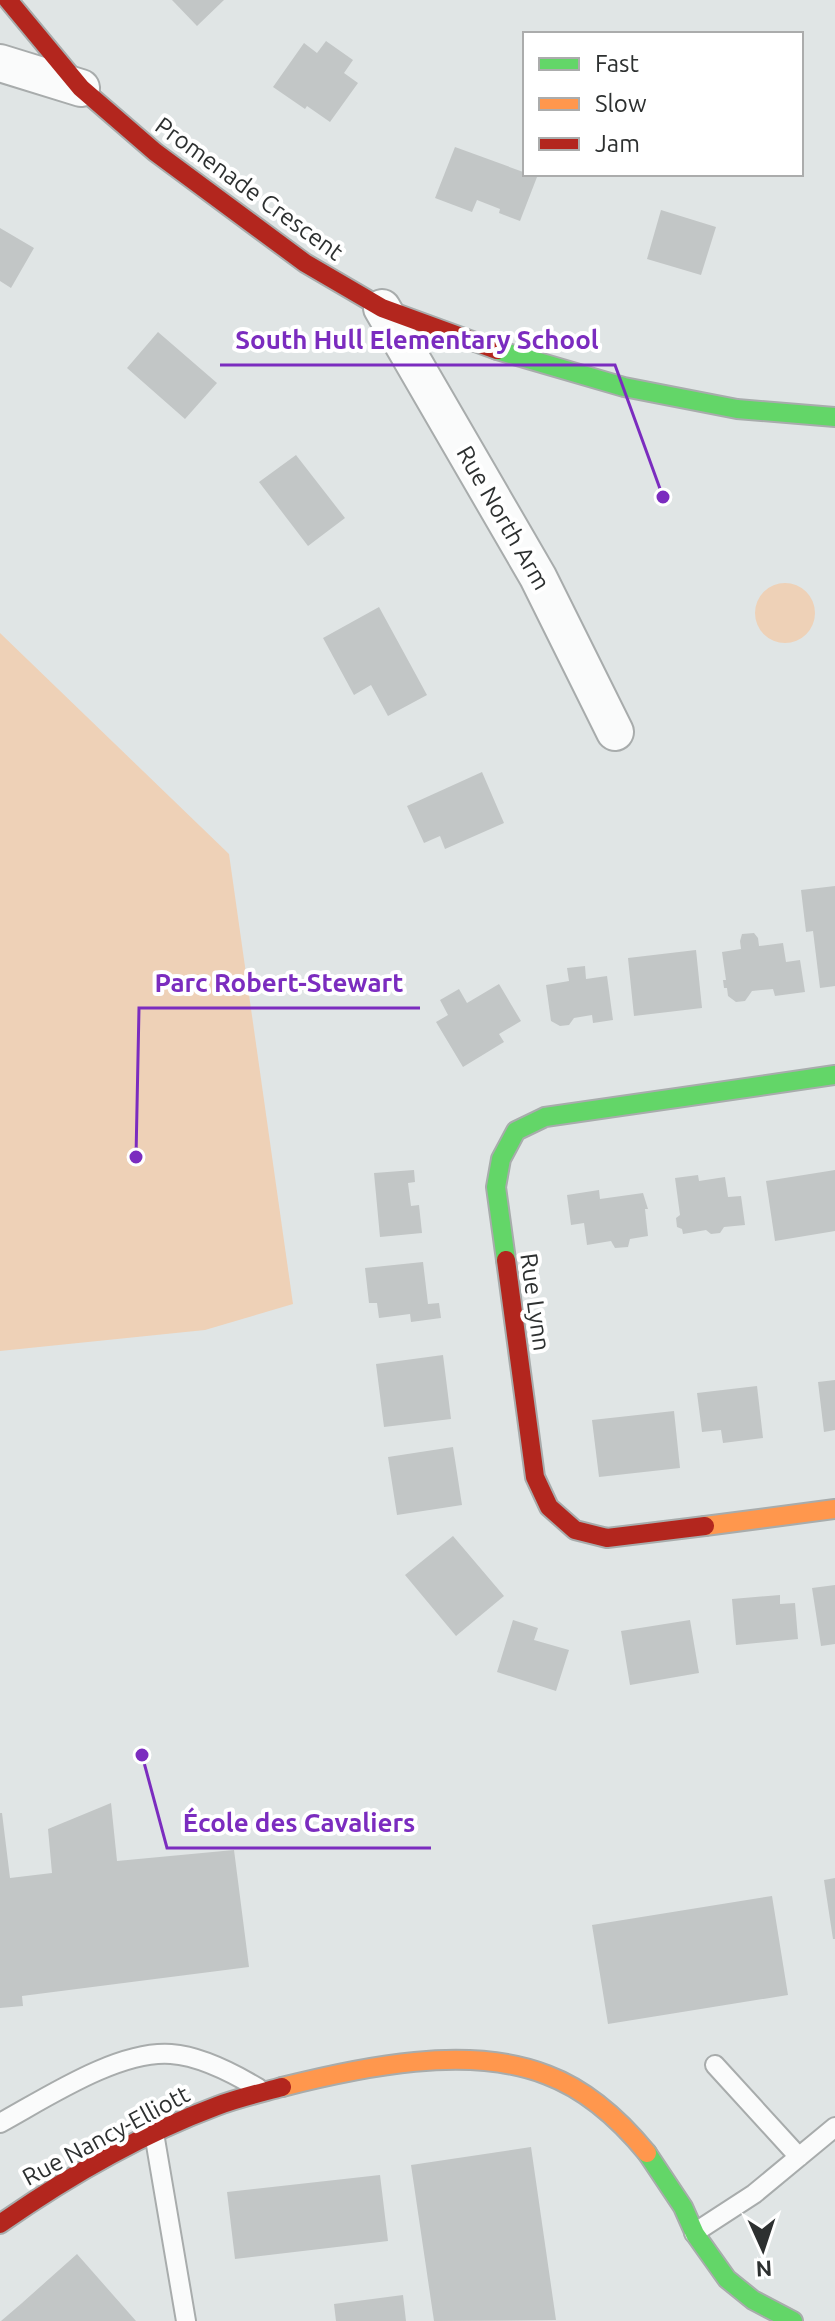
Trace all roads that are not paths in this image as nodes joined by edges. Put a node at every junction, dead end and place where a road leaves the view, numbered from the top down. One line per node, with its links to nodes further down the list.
1 (8, 0): 3 (street, Promenade Crescent)
2 (0, 63): 3 (street)
3 (81, 88): 4 (street, Promenade Crescent)
4 (382, 308): 5 (street, Promenade Crescent); 6 (street, Rue North Arm)
5 (835, 417)
6 (615, 732)
7 (835, 1075): 8 (street, Rue Lynn)
8 (835, 1509)
9 (715, 2065): 14 (lane)
10 (263, 2092): 11 (lane); 13 (street, Rue Nancy-Elliott); 16 (street, Rue Nancy-Elliott)
11 (0, 2123)
12 (835, 2127): 14 (lane)
13 (154, 2133): 15 (street, Rue Nancy-Elliott); 17 (lane)
14 (799, 2157): 16 (lane)
15 (0, 2224)
16 (694, 2233): 18 (street, Rue Nancy-Elliott)
17 (186, 2321)
18 (793, 2321)

